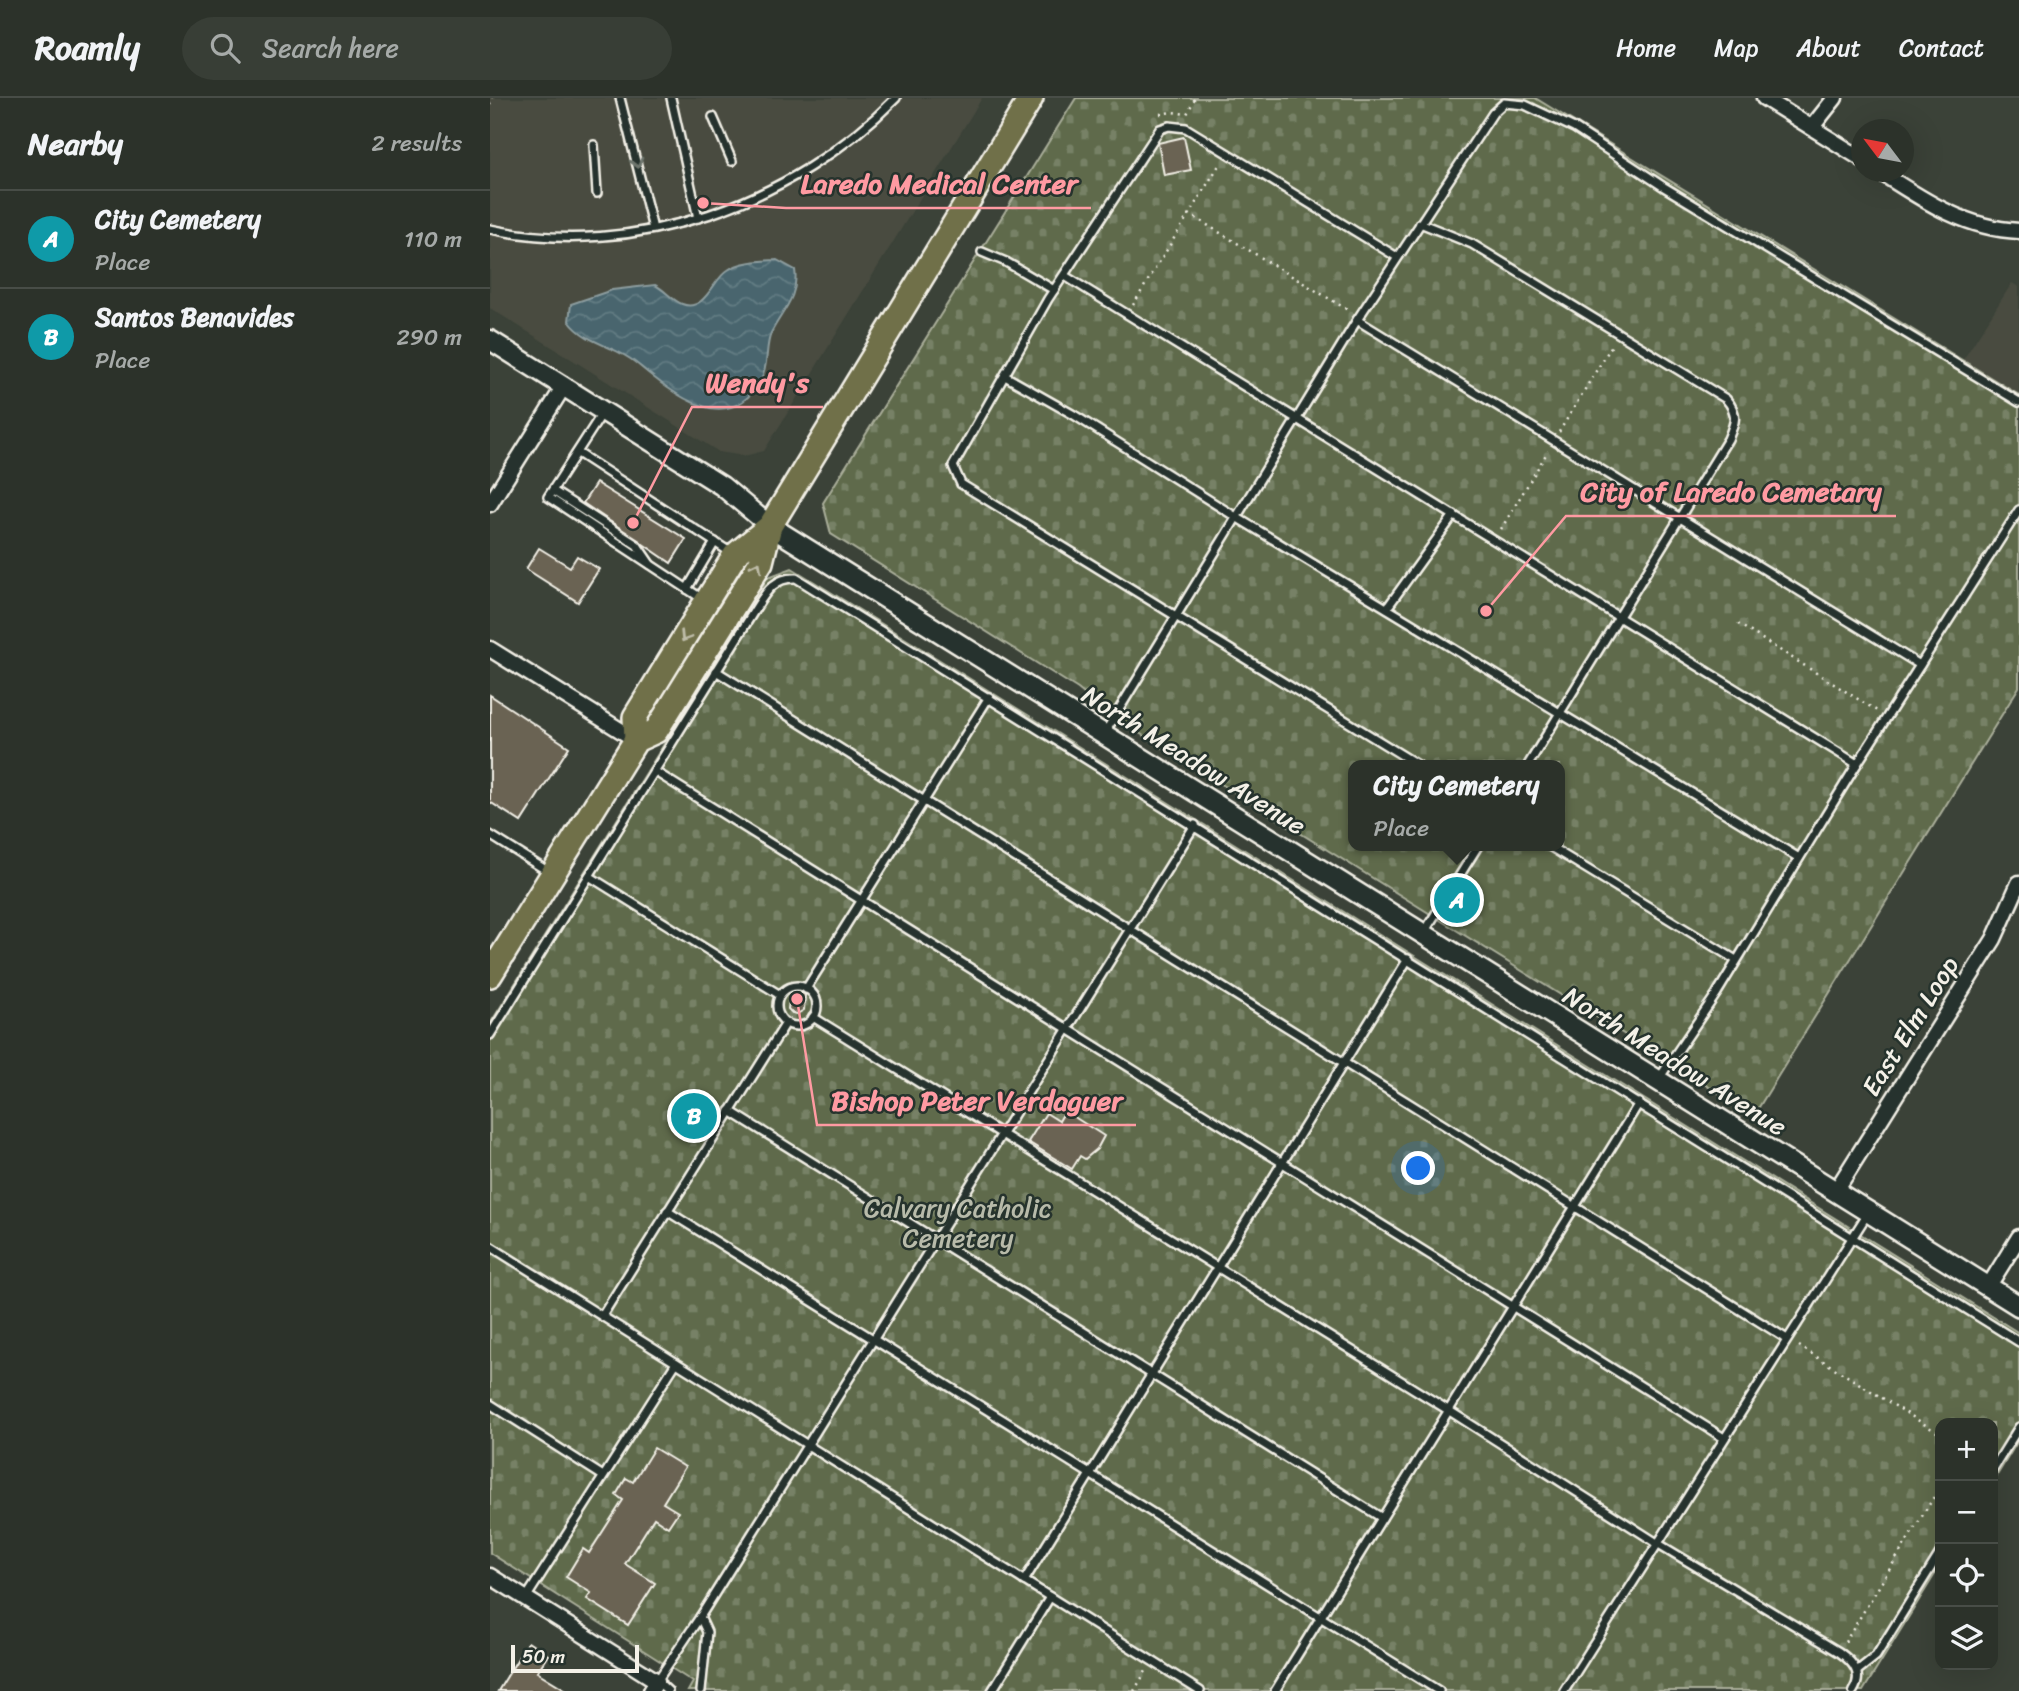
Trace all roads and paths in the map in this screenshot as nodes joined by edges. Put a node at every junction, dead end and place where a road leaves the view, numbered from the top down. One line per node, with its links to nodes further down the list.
1 (492, 98): 9 (path)
2 (620, 98): 23 (lane, one-way to 23)
3 (671, 98): 20 (lane)
4 (896, 98): 20 (lane)
5 (1031, 98): 47 (main road)
6 (1195, 98): 10 (path)
7 (1764, 98): 12 (street)
8 (1835, 98): 12 (street)
9 (490, 105)
10 (1160, 114)
11 (713, 117): 16 (lane)
12 (1812, 127): 14 (street)
13 (594, 145): 18 (lane)
14 (1851, 152)
15 (1223, 159): 19 (path)
16 (732, 162)
17 (1897, 182): 24 (street)
18 (597, 193)
19 (1189, 214): 29 (path); 30 (path)
20 (698, 218): 23 (lane)
21 (1420, 223): 26 (lane); 36 (lane); 46 (lane)
22 (490, 229): 23 (lane)
23 (653, 229)
24 (2019, 232)
25 (982, 252): 28 (lane)
26 (1397, 257): 27 (lane); 31 (lane)
27 (1065, 276): 28 (lane); 38 (lane)
28 (1054, 290): 34 (lane)
29 (1131, 308)
30 (1350, 312)
31 (1357, 320): 38 (lane); 46 (lane)
32 (1615, 339): 39 (path)
33 (490, 340): 35 (street, North Meadow Avenue)
34 (1005, 376): 45 (lane); 54 (lane)
35 (564, 386): 37 (street, North Meadow Avenue); 42 (street)
36 (2019, 401)
37 (604, 411): 41 (lane); 47 (street, North Meadow Avenue)
38 (1297, 418): 44 (lane); 45 (lane)
39 (1558, 434)
40 (1551, 445): 48 (path)
41 (578, 453): 49 (lane); 51 (lane)
42 (490, 504)
43 (2019, 510): 58 (lane)
44 (1454, 515): 53 (lane); 55 (lane)
45 (1236, 517): 53 (lane); 54 (lane)
46 (1681, 518): 55 (lane); 58 (lane)
47 (770, 526): 50 (main road); 63 (main road, North Meadow Avenue); 64 (main road, one-way to 47)
48 (1498, 533)
49 (715, 542): 50 (lane); 51 (lane)
50 (735, 555): 52 (main road)
51 (687, 589): 52 (lane)
52 (707, 602): 64 (main road, one-way to 64)
53 (1387, 608): 62 (lane)
54 (1176, 616): 63 (lane); 65 (lane)
55 (1619, 617): 62 (lane); 67 (lane)
56 (1738, 624): 61 (path)
57 (490, 649): 64 (street)
58 (1920, 664): 67 (lane)
59 (716, 671): 60 (lane); 68 (lane); 69 (lane)
60 (989, 697): 69 (lane); 70 (lane)
61 (1880, 712)
62 (1560, 713): 66 (lane); 74 (lane)
63 (1103, 734): 80 (main road, North Meadow Avenue)
64 (636, 740): 75 (main road)
65 (1410, 760)
66 (1531, 760)
67 (1857, 764): 74 (lane)
68 (654, 771): 76 (lane); 78 (lane)
69 (924, 801): 78 (lane); 79 (lane)
70 (1195, 825): 79 (lane); 81 (lane)
71 (490, 835): 75 (lane)
72 (1475, 851): 80 (lane)
73 (1557, 851): 82 (lane)
74 (1799, 858): 82 (lane)
75 (553, 874): 83 (main road)
76 (589, 876): 85 (lane); 89 (lane)
77 (2019, 883): 96 (street, East Elm Loop)
78 (861, 900): 84 (lane); 88 (lane)
79 (1130, 929): 88 (lane); 90 (lane)
80 (1423, 935): 91 (main road, North Meadow Avenue)
81 (1409, 959): 90 (lane); 92 (lane)
82 (1736, 960): 91 (lane)
83 (493, 962)
84 (806, 989): 85 (lane); 86 (lane)
85 (780, 995): 87 (lane)
86 (813, 1017): 87 (lane); 94 (lane)
87 (786, 1023): 93 (lane)
88 (1068, 1029): 94 (lane); 95 (lane)
89 (490, 1035)
90 (1344, 1063): 95 (lane); 97 (lane)
91 (1658, 1081): 96 (main road, North Meadow Avenue)
92 (1639, 1102): 97 (lane); 101 (lane)
93 (730, 1111): 98 (lane); 102 (lane)
94 (1002, 1133): 102 (lane); 104 (lane)
95 (1283, 1163): 104 (lane); 106 (lane)
96 (1835, 1192): 99 (main road, North Meadow Avenue)
97 (1575, 1206): 106 (lane); 109 (lane)
98 (667, 1211): 108 (lane); 110 (lane)
99 (1868, 1213): 101 (lane); 105 (main road, North Meadow Avenue)
100 (2019, 1237): 105 (street)
101 (1852, 1238): 109 (lane); 111 (lane)
102 (936, 1240): 110 (lane); 113 (lane)
103 (490, 1246): 108 (lane)
104 (1218, 1268): 113 (lane); 115 (lane)
105 (1988, 1287): 107 (main road, North Meadow Avenue)
106 (1513, 1306): 115 (lane); 118 (lane)
107 (2019, 1306)
108 (602, 1316): 112 (lane)
109 (1787, 1339): 117 (path); 118 (lane)
110 (874, 1340): 119 (lane); 121 (lane)
111 (2019, 1342)
112 (676, 1363): 119 (lane); 122 (lane)
113 (1152, 1374): 121 (lane); 124 (lane)
114 (490, 1404): 122 (lane)
115 (1448, 1410): 124 (lane); 125 (lane)
116 (2019, 1427): 120 (lane)
117 (1935, 1431)
118 (1724, 1438): 125 (lane)
119 (808, 1445): 128 (lane); 131 (lane)
120 (1998, 1461)
121 (1090, 1474): 128 (lane); 132 (lane)
122 (603, 1476): 130 (lane)
123 (1935, 1495): 133 (path)
124 (1382, 1518): 132 (lane)
125 (1657, 1543): 133 (lane); 143 (lane)
126 (1935, 1561): 135 (lane)
127 (490, 1576): 130 (street)
128 (1024, 1581): 129 (lane)
129 (1050, 1597): 138 (lane); 140 (lane)
130 (526, 1598): 136 (street)
131 (700, 1617): 136 (lane); 137 (lane)
132 (1320, 1617): 141 (lane); 142 (lane)
133 (1839, 1652): 135 (lane)
134 (1148, 1668): 139 (path)
135 (1857, 1671): 144 (lane)
136 (659, 1688)
137 (701, 1691)
138 (992, 1691)
139 (1134, 1691)
140 (1200, 1691)
141 (1275, 1691)
142 (1438, 1691)
143 (1564, 1691)
144 (1853, 1691)

